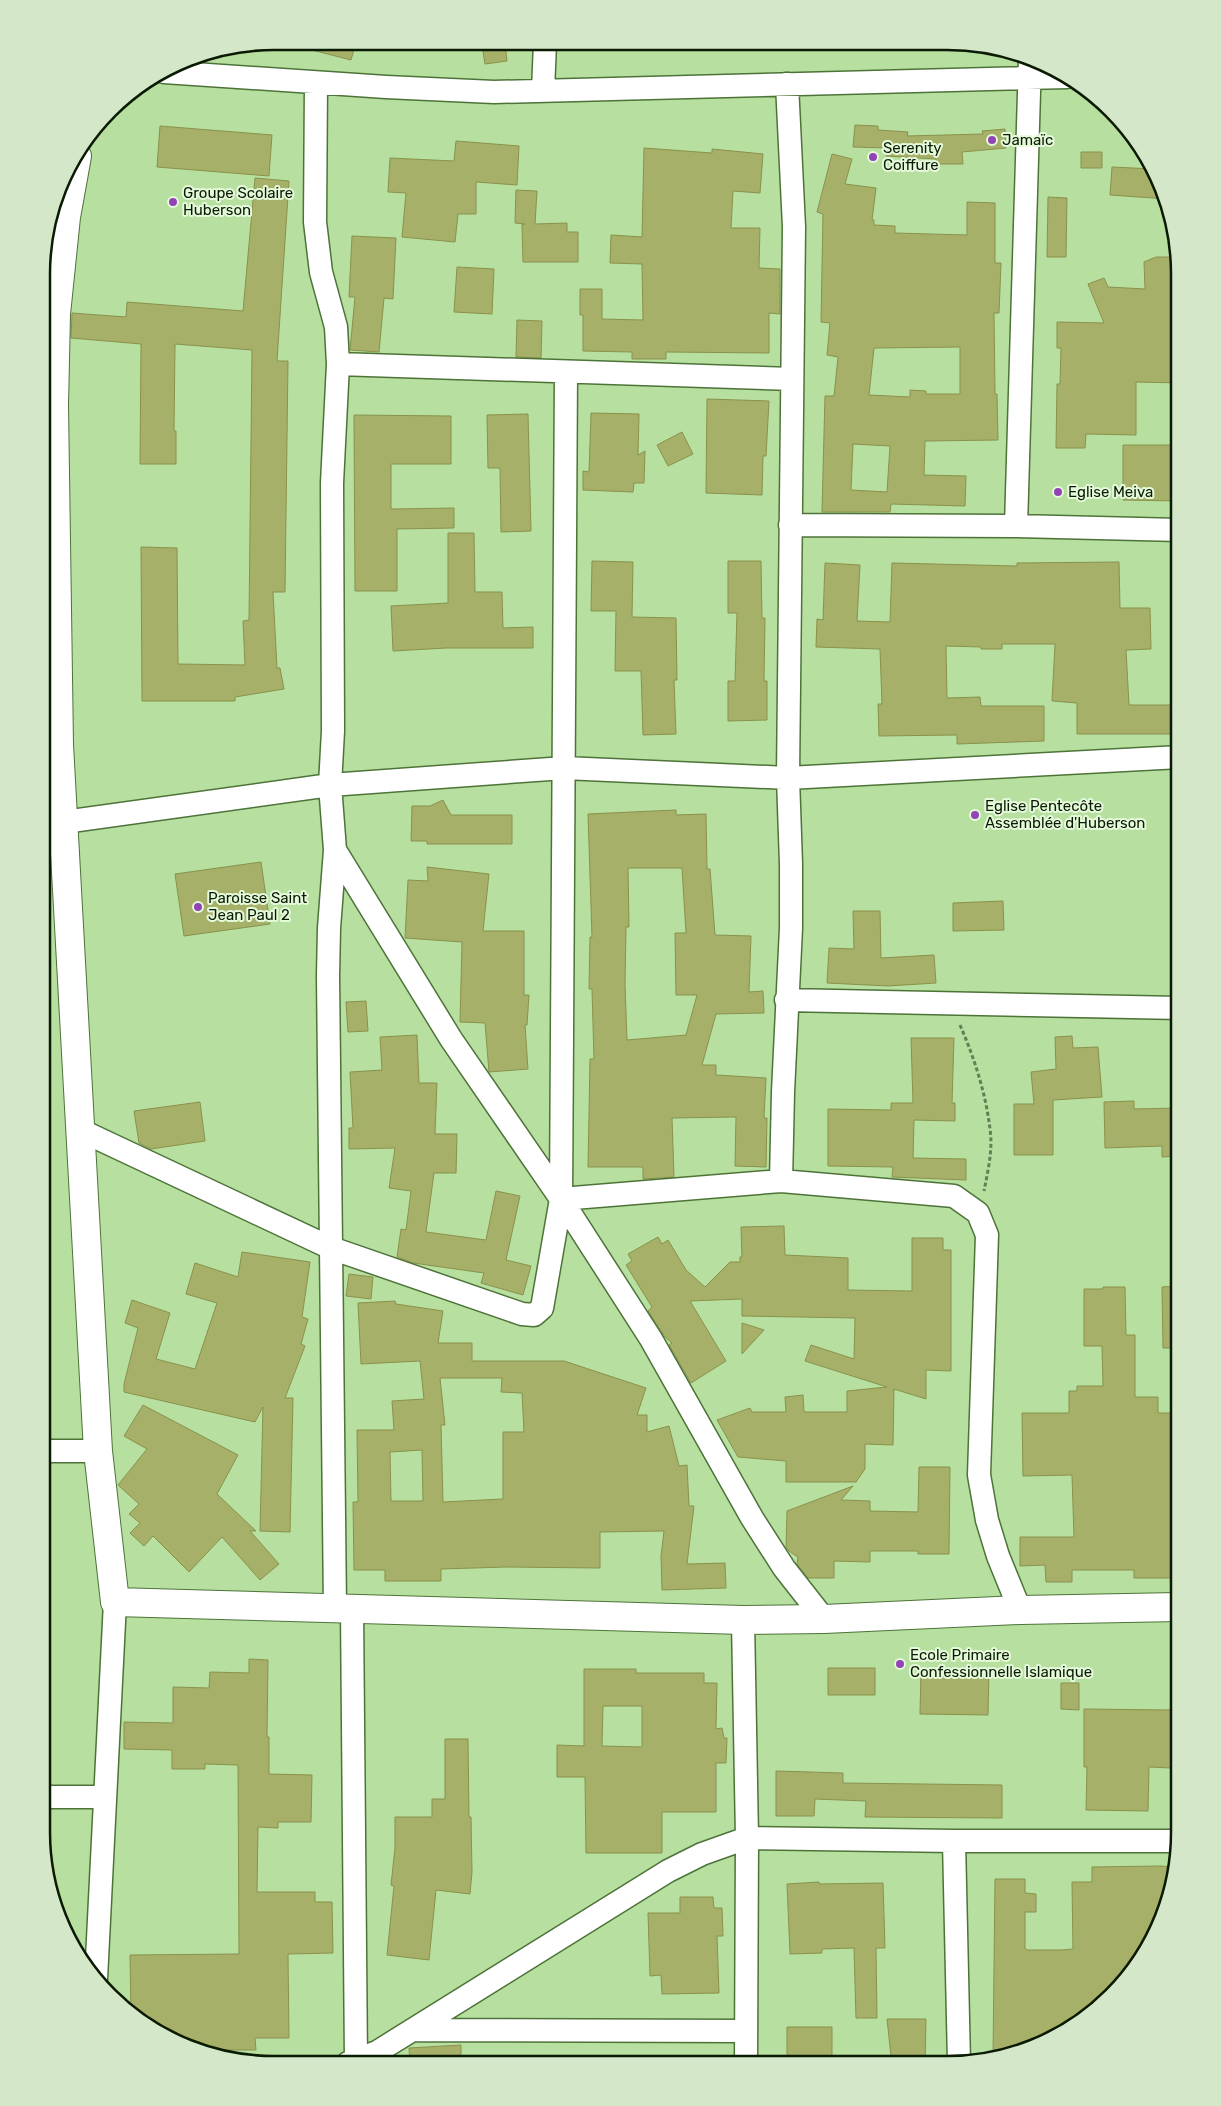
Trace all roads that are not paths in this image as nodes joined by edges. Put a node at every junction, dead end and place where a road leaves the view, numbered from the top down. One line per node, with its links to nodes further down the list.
1 (545, 50): 6 (street)
2 (1030, 68): 5 (street); 13 (street)
3 (176, 73): 4 (street)
4 (316, 82): 6 (street); 8 (street)
5 (787, 84): 6 (street); 10 (street)
6 (543, 90)
7 (74, 173): 11 (street)
8 (338, 364): 9 (street); 20 (street)
9 (566, 372): 10 (street); 18 (street)
10 (792, 379): 12 (street)
11 (50, 382)
12 (790, 525): 13 (street); 19 (street)
13 (1016, 526): 14 (street)
14 (1171, 530)
15 (50, 632): 16 (street)
16 (51, 745): 21 (street)
17 (1171, 757): 19 (street)
18 (564, 768): 19 (street); 20 (street); 27 (street)
19 (788, 778): 23 (street)
20 (330, 785): 21 (street); 22 (street)
21 (64, 822): 25 (street)
22 (336, 850): 27 (street); 28 (street)
23 (786, 1000): 24 (street); 26 (street)
24 (1171, 1008)
25 (80, 1130): 28 (street); 30 (street)
26 (781, 1181): 27 (street); 34 (street)
27 (561, 1199): 28 (street); 35 (street)
28 (331, 1248): 33 (street)
29 (50, 1450): 30 (street)
30 (98, 1451): 31 (street)
31 (116, 1602): 33 (street); 38 (street)
32 (1171, 1607): 34 (street)
33 (344, 1609): 36 (street); 45 (street)
34 (1020, 1610): 35 (street)
35 (824, 1619): 36 (street)
36 (743, 1620): 39 (street)
37 (50, 1797): 38 (street)
38 (105, 1797): 42 (street)
39 (747, 1838): 41 (street); 43 (street); 44 (street)
40 (1171, 1840): 41 (street)
41 (954, 1842): 48 (street)
42 (97, 1969)
43 (413, 2030): 44 (street); 46 (street)
44 (746, 2031): 47 (street)
45 (354, 2056)
46 (367, 2056)
47 (746, 2056)
48 (959, 2056)

